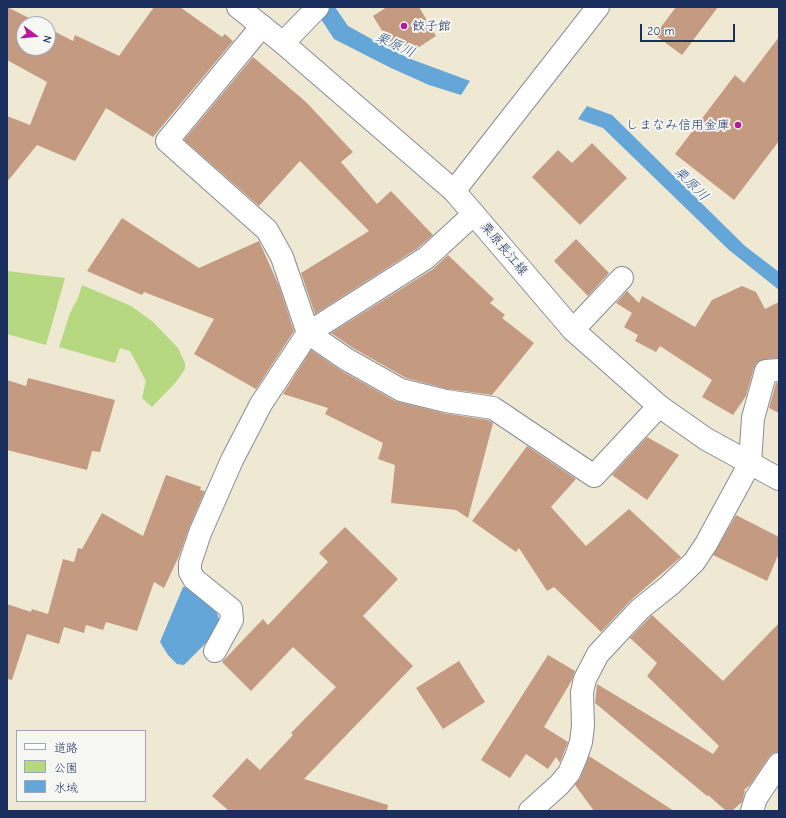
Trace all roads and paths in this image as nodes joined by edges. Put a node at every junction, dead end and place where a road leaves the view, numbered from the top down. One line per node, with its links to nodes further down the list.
1 (238, 7): 4 (street, 栗原長江線)
2 (318, 7): 5 (street)
3 (598, 7): 6 (street)
4 (262, 26): 5 (street, 栗原長江線); 10 (street)
5 (283, 43): 6 (street, 栗原長江線)
6 (454, 191): 7 (street, 栗原長江線)
7 (474, 214): 9 (street, 栗原長江線); 10 (street)
8 (622, 278): 9 (street)
9 (573, 330): 12 (street, 栗原長江線)
10 (308, 333): 12 (street); 15 (street)
11 (779, 370): 13 (street)
12 (659, 406): 13 (street, 栗原長江線)
13 (750, 463): 14 (street, 栗原長江線); 17 (street)
14 (779, 479)
15 (215, 651)
16 (779, 764): 18 (street)
17 (530, 811)
18 (752, 811)

